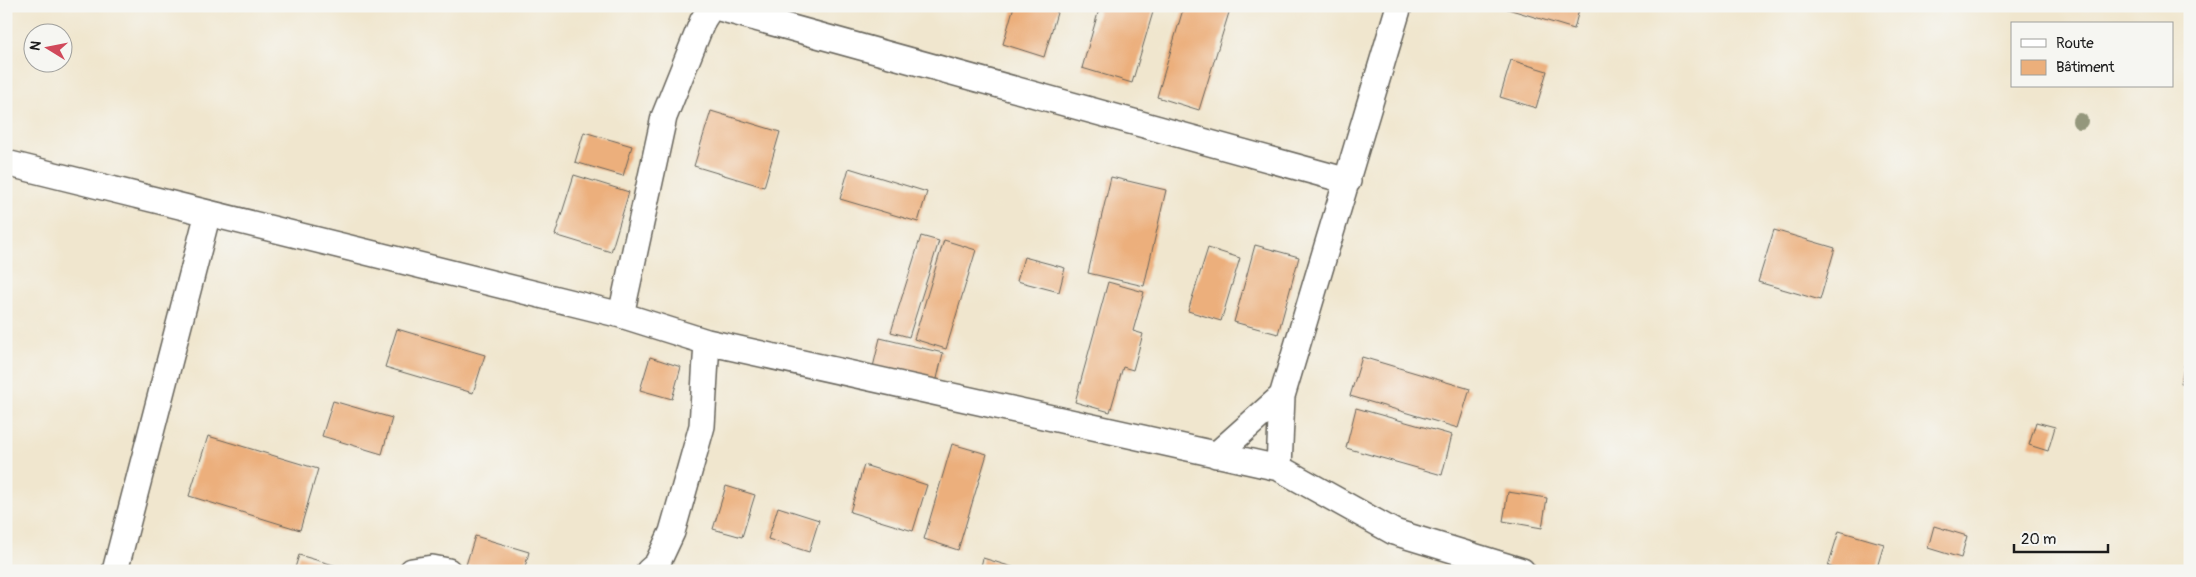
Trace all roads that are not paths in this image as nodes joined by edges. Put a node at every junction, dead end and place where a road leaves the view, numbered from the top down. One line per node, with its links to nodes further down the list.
1 (712, 6): 4 (street); 6 (street)
2 (1399, 6): 4 (street)
3 (6, 163): 5 (street)
4 (1348, 181): 8 (street)
5 (208, 213): 6 (street); 11 (street)
6 (621, 315): 7 (street)
7 (707, 342): 9 (street); 14 (street)
8 (1282, 396): 9 (street); 10 (street)
9 (1216, 455): 10 (street)
10 (1279, 468): 15 (street)
11 (115, 571)
12 (412, 571): 13 (street)
13 (448, 571)
14 (649, 571)
15 (1522, 571)

